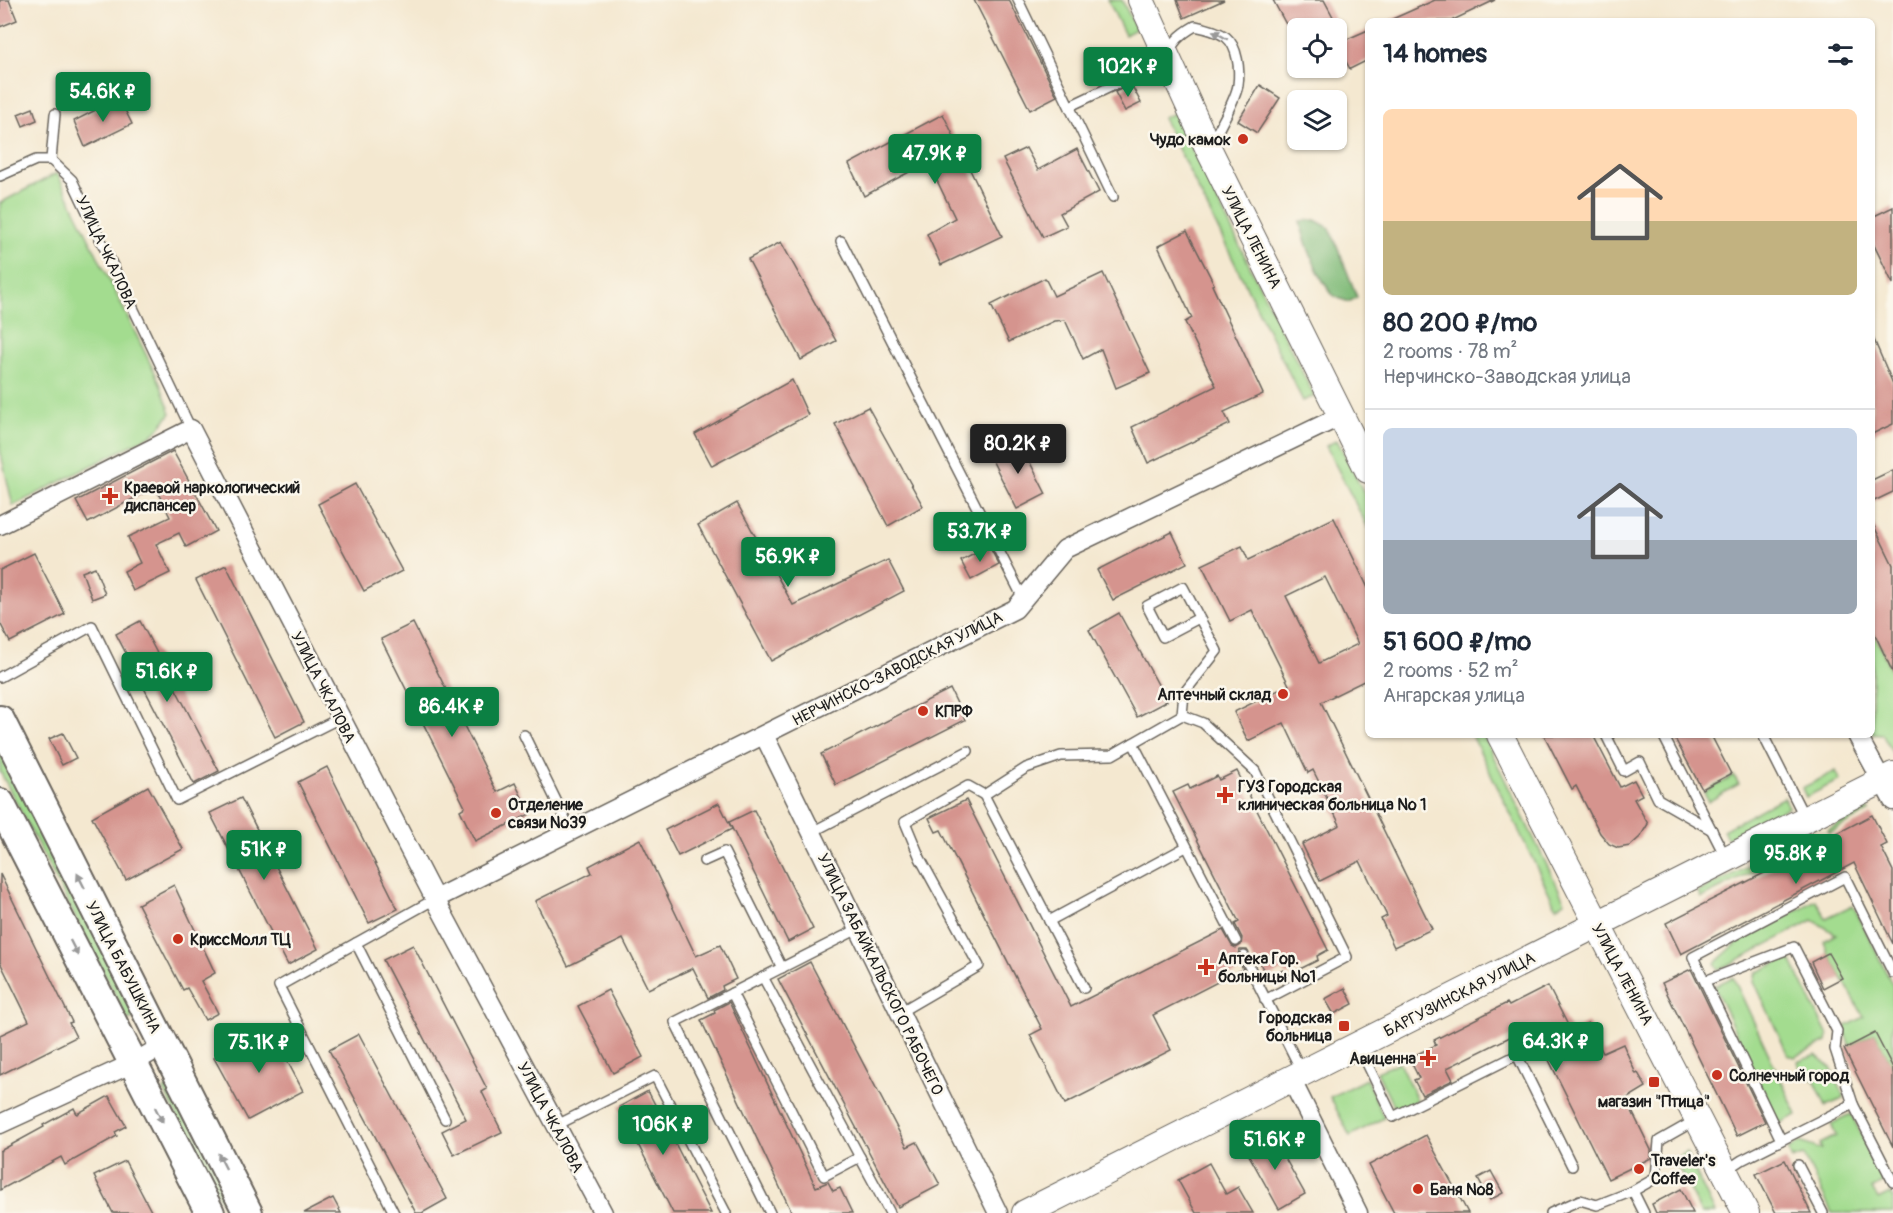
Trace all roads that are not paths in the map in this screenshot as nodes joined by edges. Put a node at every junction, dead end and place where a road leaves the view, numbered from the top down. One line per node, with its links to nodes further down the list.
1 (1018, 0): 4 (lane)
2 (1141, 0): 3 (main road, УЛИЦА ЛЕНИНА)
3 (1167, 60): 4 (lane); 6 (main road, УЛИЦА ЛЕНИНА); 6 (lane, one-way to 3)
4 (1070, 106): 9 (lane)
5 (56, 114): 7 (lane)
6 (1208, 148): 11 (main road, УЛИЦА ЛЕНИНА)
7 (51, 160): 8 (lane); 12 (lane, УЛИЦА ЧКАЛОВА)
8 (0, 176)
9 (1113, 197)
10 (841, 240): 15 (lane)
11 (1341, 416): 13 (main road, УЛИЦА ЛЕНИНА); 15 (street, НЕРЧИНСКО-ЗАВОДСКАЯ УЛИЦА)
12 (191, 429): 14 (street); 19 (street, УЛИЦА ЧКАЛОВА)
13 (1365, 464)
14 (0, 525)
15 (1023, 598): 22 (street, НЕРЧИНСКО-ЗАВОДСКАЯ УЛИЦА)
16 (1199, 618): 16 (lane); 18 (lane)
17 (0, 677): 19 (lane)
18 (1182, 716): 28 (lane); 53 (lane)
19 (340, 718): 40 (street, УЛИЦА ЧКАЛОВА)
20 (0, 720): 56 (main road, УЛИЦА БАБУШКИНА, one-way to 20)
21 (524, 735): 35 (lane)
22 (764, 735): 35 (street, НЕРЧИНСКО-ЗАВОДСКАЯ УЛИЦА); 36 (street, УЛИЦА ЗАБАЙКАЛЬСКОГО РАБОЧЕГО)
23 (1502, 738): 42 (main road, УЛИЦА ЛЕНИНА)
24 (1608, 738): 34 (lane)
25 (1665, 738): 34 (lane)
26 (1765, 738): 33 (lane)
27 (1859, 738): 30 (street)
28 (1133, 743): 31 (lane); 37 (lane)
29 (968, 751): 36 (lane)
30 (1889, 785): 33 (main road, БАРГУЗИНСКАЯ УЛИЦА)
31 (984, 795): 41 (lane); 54 (lane)
32 (0, 803): 57 (main road, one-way to 57)
33 (1805, 818): 38 (main road, БАРГУЗИНСКАЯ УЛИЦА)
34 (1712, 830): 38 (lane)
35 (571, 831): 40 (street, НЕРЧИНСКО-ЗАВОДСКАЯ УЛИЦА)
36 (812, 832): 43 (street, УЛИЦА ЗАБАЙКАЛЬСКОГО РАБОЧЕГО)
37 (1186, 847): 41 (lane); 44 (lane)
38 (1726, 858): 42 (main road, БАРГУЗИНСКАЯ УЛИЦА)
39 (704, 861): 47 (lane)
40 (435, 899): 45 (lane); 63 (street, УЛИЦА ЧКАЛОВА)
41 (1049, 921): 51 (lane)
42 (1598, 923): 55 (main road, БАРГУЗИНСКАЯ УЛИЦА); 61 (main road, УЛИЦА ЛЕНИНА)
43 (860, 928): 47 (lane); 54 (street, УЛИЦА ЗАБАЙКАЛЬСКОГО РАБОЧЕГО)
44 (1236, 940)
45 (356, 943): 60 (lane); 73 (lane)
46 (1244, 956): 53 (lane)
47 (782, 968): 49 (lane)
48 (1893, 973): 50 (lane)
49 (763, 977): 52 (lane); 65 (lane)
50 (1705, 981): 59 (lane); 64 (lane)
51 (1084, 988)
52 (732, 993): 65 (lane); 76 (lane)
53 (1265, 1000): 58 (lane)
54 (900, 1012): 78 (street, УЛИЦА ЗАБАЙКАЛЬСКОГО РАБОЧЕГО)
55 (1358, 1045): 58 (main road, БАРГУЗИНСКАЯ УЛИЦА); 67 (lane)
56 (164, 1046): 57 (street); 72 (main road, УЛИЦА БАБУШКИНА, one-way to 56)
57 (133, 1063): 62 (street); 71 (main road, one-way to 71)
58 (1296, 1076): 79 (main road, БАРГУЗИНСКАЯ УЛИЦА); 80 (street)
59 (1853, 1104): 64 (lane); 69 (lane)
60 (445, 1119)
61 (1698, 1119): 68 (main road, УЛИЦА ЛЕНИНА); 70 (lane)
62 (0, 1125)
63 (555, 1126): 74 (street, УЛИЦА ЧКАЛОВА); 75 (lane)
64 (1781, 1140): 68 (lane)
65 (860, 1157): 77 (lane)
66 (1798, 1165): 84 (lane)
67 (1572, 1166)
68 (1725, 1171): 83 (main road, УЛИЦА ЛЕНИНА)
69 (1893, 1182)
70 (1633, 1191): 81 (lane); 82 (lane)
71 (210, 1213)
72 (248, 1213)
73 (394, 1213)
74 (603, 1213)
75 (726, 1213)
76 (770, 1213)
77 (890, 1213)
78 (998, 1213)
79 (1025, 1213)
80 (1358, 1213)
81 (1551, 1213)
82 (1644, 1213)
83 (1746, 1213)
84 (1823, 1213)

